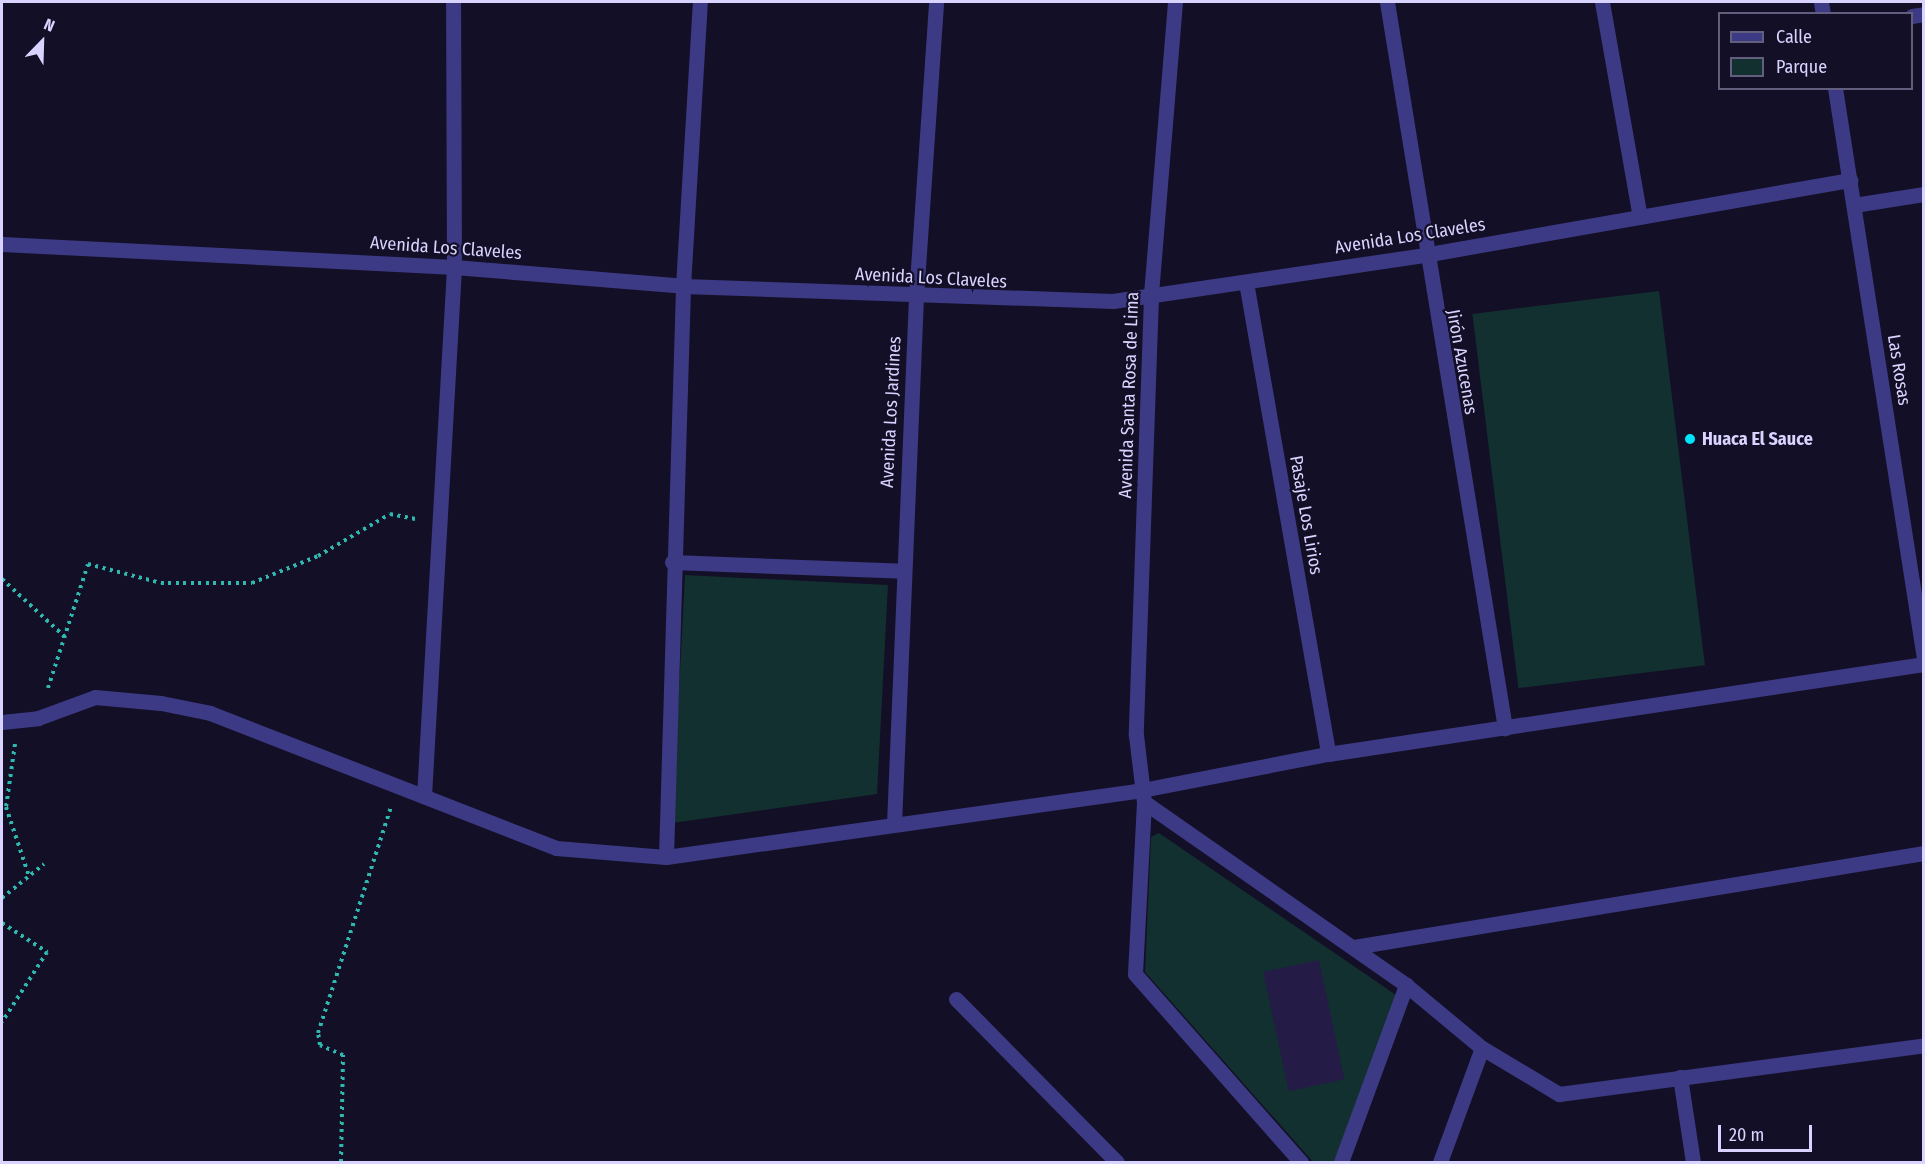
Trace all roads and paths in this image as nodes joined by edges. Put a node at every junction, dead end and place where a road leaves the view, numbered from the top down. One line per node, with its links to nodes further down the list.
1 (453, 2): 14 (street)
2 (700, 2): 16 (street)
3 (936, 2): 18 (street, Avenida Los Jardines)
4 (1174, 2): 17 (street, Avenida Santa Rosa de Lima)
5 (1387, 2): 13 (street, Jirón Azucenas)
6 (1602, 2): 11 (street)
7 (1835, 90): 8 (street, Las Rosas)
8 (1851, 180): 10 (street, Las Rosas); 11 (street, Avenida Los Claveles)
9 (1923, 194): 10 (street)
10 (1854, 206): 24 (street, Las Rosas)
11 (1640, 217): 13 (street, Avenida Los Claveles)
12 (2, 244): 14 (street, Avenida Los Claveles)
13 (1424, 255): 15 (street, Avenida Los Claveles); 29 (street, Jirón Azucenas)
14 (454, 267): 16 (street, Avenida Los Claveles); 19 (street)
15 (1246, 282): 17 (street, Avenida Los Claveles); 30 (street, Pasaje Los Lirios)
16 (683, 286): 18 (street, Avenida Los Claveles); 20 (street)
17 (1151, 296): 18 (street, Avenida Los Claveles); 33 (street, Avenida Santa Rosa de Lima)
18 (916, 297): 21 (street, Avenida Los Jardines)
19 (439, 522): 23 (path); 32 (street)
20 (672, 562): 21 (street); 36 (street)
21 (903, 571): 34 (street, Avenida Los Jardines)
22 (2, 579): 23 (path)
23 (65, 637): 26 (path)
24 (1923, 658)
25 (1923, 664): 29 (street)
26 (38, 718): 27 (street); 31 (street)
27 (18, 721): 28 (street); 38 (path)
28 (2, 722)
29 (1505, 728): 30 (street)
30 (1328, 754): 33 (street)
31 (398, 785): 32 (street); 48 (path)
32 (424, 796): 36 (street)
33 (1143, 796): 34 (street); 41 (street); 50 (street, Avenida Santa Rosa de Lima)
34 (894, 824): 36 (street)
35 (1923, 853): 41 (street)
36 (666, 857)
37 (44, 864): 38 (path)
38 (29, 876): 39 (path)
39 (2, 898)
40 (2, 923): 44 (path)
41 (1354, 948): 42 (street)
42 (1406, 985): 46 (street); 51 (street)
43 (956, 999): 49 (street)
44 (2, 1023)
45 (1923, 1045): 47 (street)
46 (1482, 1048): 47 (street); 52 (street)
47 (1680, 1077): 53 (street)
48 (341, 1162)
49 (1117, 1162)
50 (1301, 1162)
51 (1341, 1162)
52 (1440, 1162)
53 (1693, 1162)

